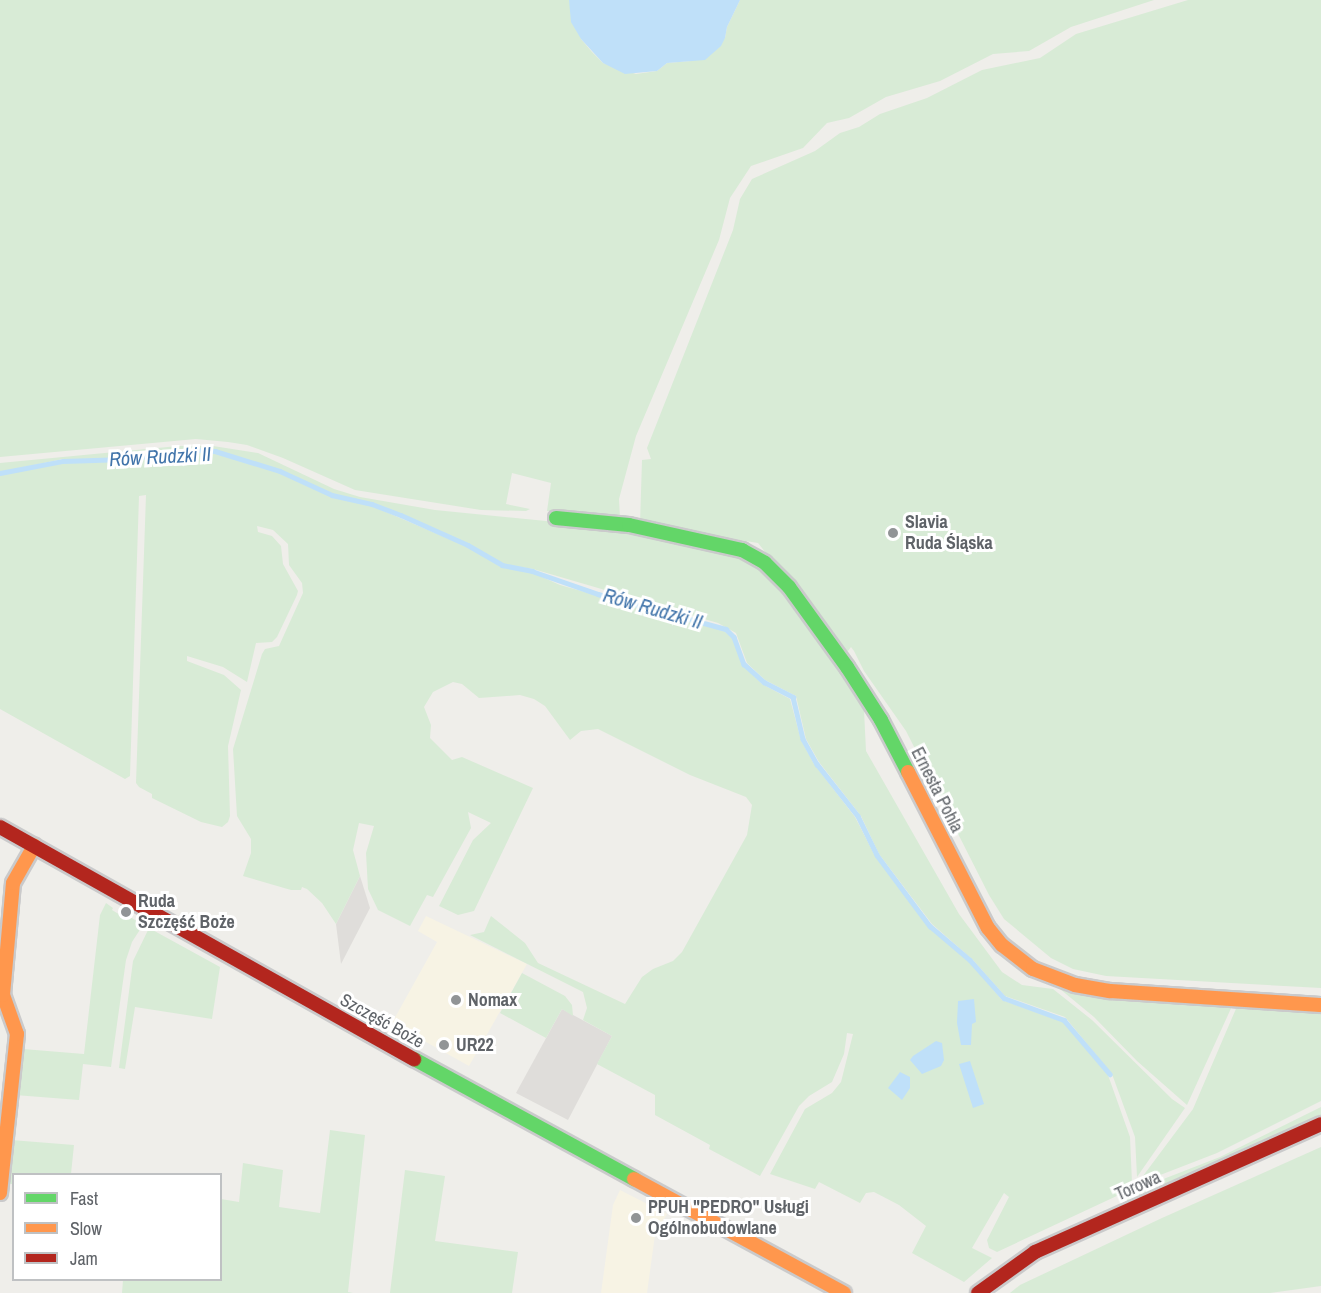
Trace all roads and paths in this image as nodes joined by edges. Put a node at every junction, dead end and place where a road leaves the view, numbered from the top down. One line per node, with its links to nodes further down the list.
1 (556, 518): 4 (street, Ernesta Pohla)
2 (0, 826): 3 (street, Szczęść Boże)
3 (34, 846): 6 (street); 7 (street, Szczęść Boże)
4 (1321, 1005)
5 (1321, 1124): 8 (street, Torowa)
6 (0, 1193)
7 (844, 1293)
8 (978, 1293)

